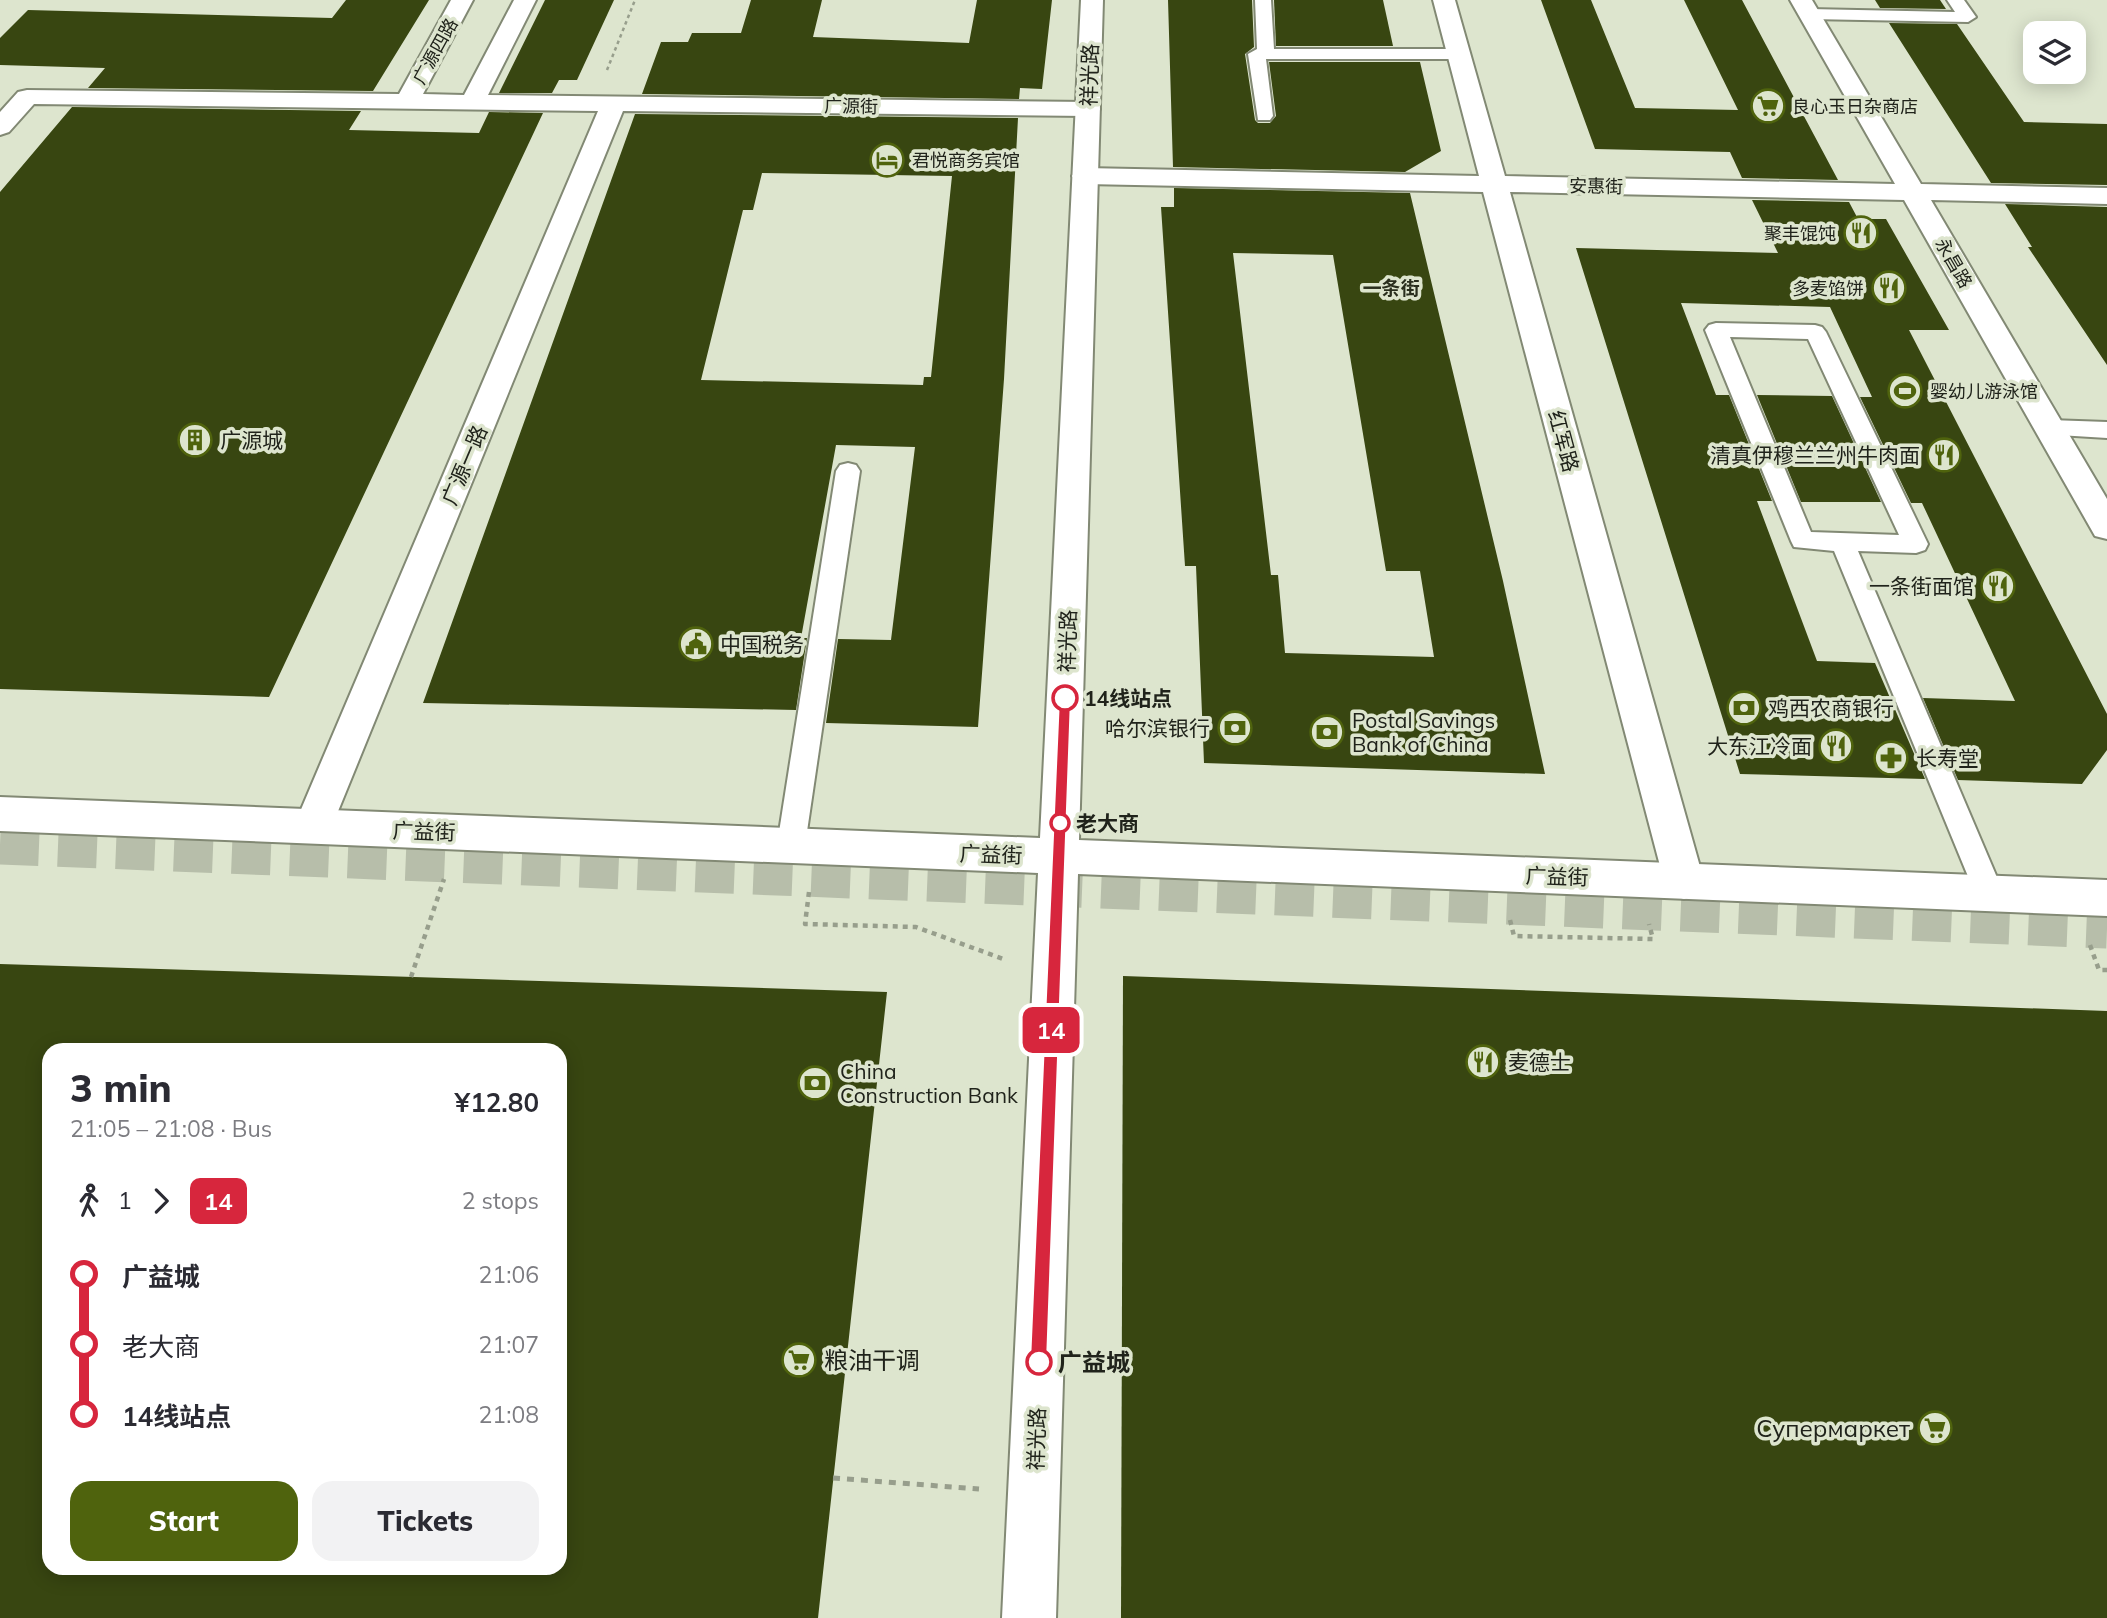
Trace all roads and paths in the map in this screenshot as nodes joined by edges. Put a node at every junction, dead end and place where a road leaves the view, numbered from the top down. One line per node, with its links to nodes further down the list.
1 (462, 0): 11 (street, 广源四路)
2 (525, 0): 12 (street)
3 (635, 0): 13 (path)
4 (1092, 0): 14 (street, 祥光路)
5 (1263, 0): 9 (lane)
6 (1444, 0): 10 (street, 红军路)
7 (1955, 0): 8 (lane)
8 (1805, 7): 19 (street, 永昌路)
9 (1266, 54): 10 (lane); 15 (lane)
10 (1459, 54): 18 (street, 红军路)
11 (407, 101): 12 (street, 广源街); 16 (street, 广源街)
12 (472, 102): 13 (street, 广源街)
13 (604, 103): 14 (street, 广源街); 27 (street, 广源一路)
14 (1088, 109): 17 (street, 祥光路)
15 (1264, 116)
16 (0, 127)
17 (1085, 176): 18 (street, 安惠街); 30 (street, 祥光路)
18 (1494, 184): 19 (street, 安惠街); 31 (street, 红军路)
19 (1912, 192): 20 (street, 安惠街); 21 (street, 永昌路)
20 (2107, 196)
21 (2050, 428): 22 (lane); 24 (street, 永昌路)
22 (2107, 430)
23 (848, 471): 29 (lane)
24 (2107, 527)
25 (1843, 542): 25 (lane); 33 (lane)
26 (0, 814): 27 (street, 广益街)
27 (313, 826): 28 (street, 广益街)
28 (459, 832): 29 (street, 广益街); 39 (path)
29 (791, 845): 30 (street, 广益街)
30 (1059, 856): 31 (street, 广益街); 40 (street, 祥光路)
31 (1684, 881): 33 (street, 广益街)
32 (810, 890): 40 (path)
33 (1989, 894): 34 (street, 广益街)
34 (2107, 898)
35 (1509, 916): 36 (path)
36 (1586, 937)
37 (2088, 938): 38 (path)
38 (2107, 970)
39 (411, 977)
40 (1053, 977): 42 (street, 祥光路)
41 (833, 1478): 42 (path)
42 (1034, 1494): 43 (street, 祥光路)
43 (1029, 1618)

